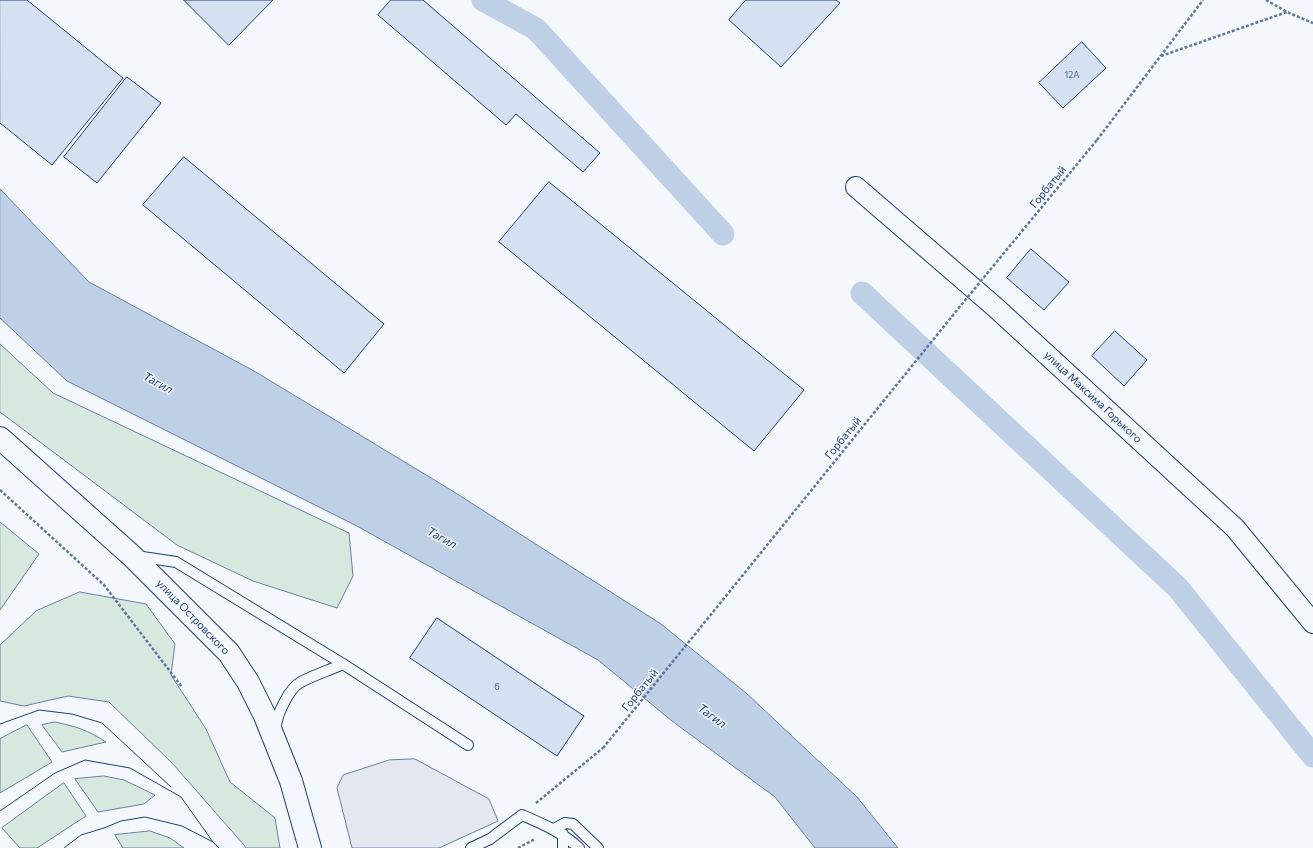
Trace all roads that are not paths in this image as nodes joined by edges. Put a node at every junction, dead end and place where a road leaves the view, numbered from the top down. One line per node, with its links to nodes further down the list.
1 (856, 187): 4 (street, улица Максима Горького)
2 (0, 438): 3 (main road, улица Островского)
3 (132, 556): 5 (lane); 6 (main road, улица Островского)
4 (1313, 623)
5 (344, 664): 6 (lane); 7 (lane)
6 (276, 742): 9 (main road, улица Островского)
7 (468, 745)
8 (558, 831): 10 (lane); 11 (lane); 12 (lane); 13 (lane)
9 (310, 848)
10 (471, 848)
11 (563, 848)
12 (579, 848)
13 (598, 848)

